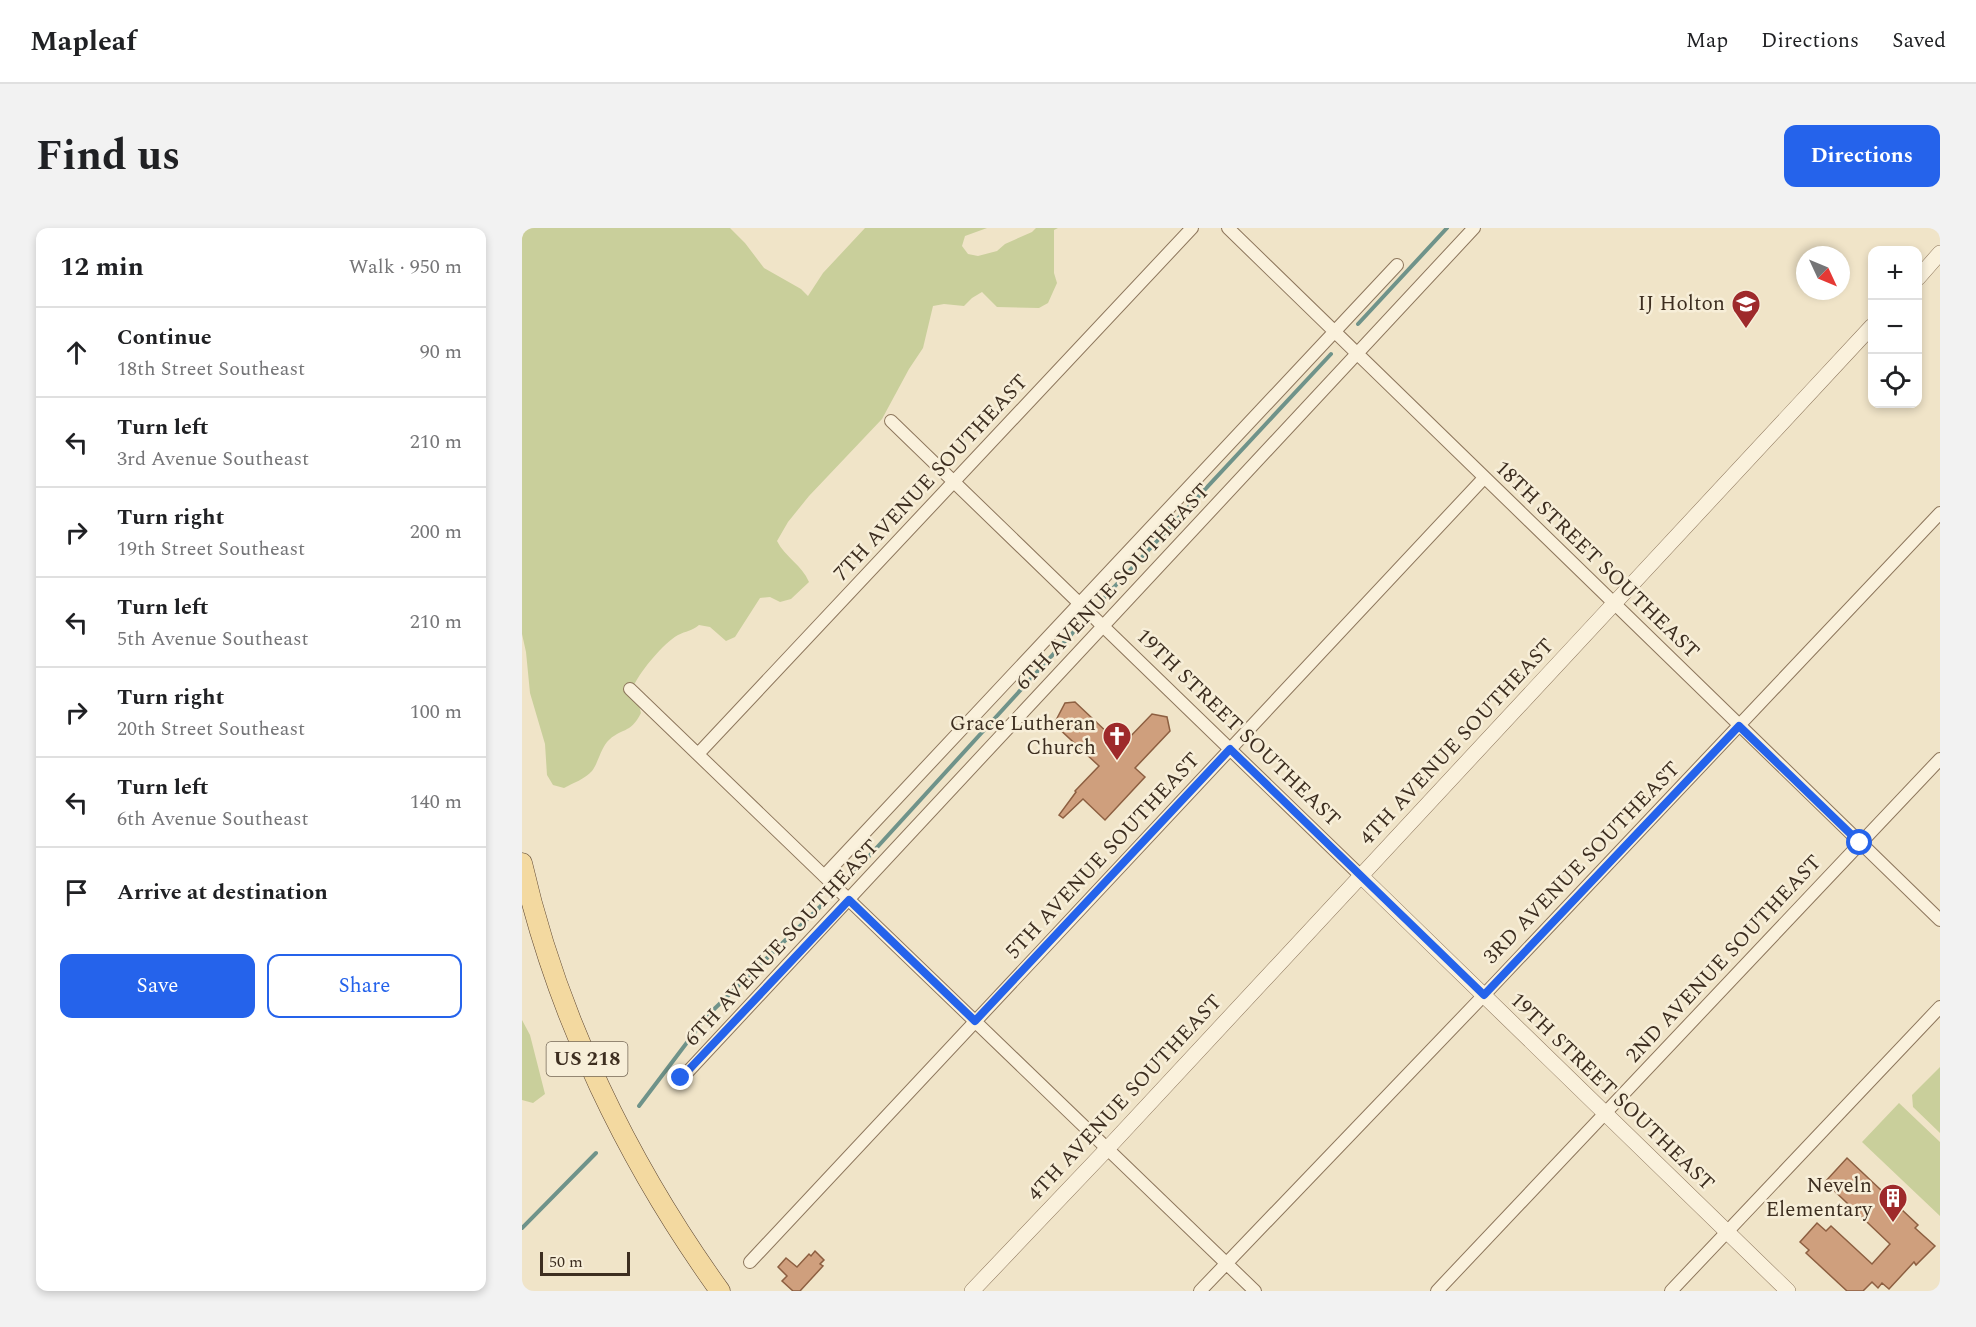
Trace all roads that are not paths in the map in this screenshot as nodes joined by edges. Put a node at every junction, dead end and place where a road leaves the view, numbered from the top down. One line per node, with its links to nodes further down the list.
1 (1192, 228): 12 (street, 7TH AVENUE SOUTHEAST)
2 (1228, 228): 8 (street, 18TH STREET SOUTHEAST)
3 (1474, 228): 9 (street, 6TH AVENUE SOUTHEAST)
4 (1940, 253): 6 (street)
5 (1397, 266): 8 (street, 6TH AVENUE SOUTHEAST)
6 (1922, 273)
7 (1868, 330): 15 (street, 4TH AVENUE SOUTHEAST)
8 (1335, 331): 9 (street, 18TH STREET SOUTHEAST); 14 (street, 6TH AVENUE SOUTHEAST)
9 (1358, 353): 11 (street, 18TH STREET SOUTHEAST); 16 (street, 6TH AVENUE SOUTHEAST)
10 (891, 421): 12 (street, 19TH STREET SOUTHEAST)
11 (1484, 478): 15 (street, 18TH STREET SOUTHEAST); 19 (street, 5TH AVENUE SOUTHEAST)
12 (954, 482): 14 (street, 19TH STREET SOUTHEAST); 20 (street, 7TH AVENUE SOUTHEAST)
13 (1940, 513): 18 (street, 3RD AVENUE SOUTHEAST)
14 (1079, 603): 16 (street, 19TH STREET SOUTHEAST); 24 (street, 6TH AVENUE SOUTHEAST)
15 (1614, 604): 18 (street, 18TH STREET SOUTHEAST); 25 (street, 4TH AVENUE SOUTHEAST)
16 (1103, 627): 19 (street, 19TH STREET SOUTHEAST); 26 (street, 6TH AVENUE SOUTHEAST)
17 (630, 689): 20 (street)
18 (1739, 726): 22 (street, 18TH STREET SOUTHEAST); 28 (street, 3RD AVENUE SOUTHEAST)
19 (1230, 749): 25 (street, 19TH STREET SOUTHEAST); 30 (street, 5TH AVENUE SOUTHEAST)
20 (698, 754): 24 (street)
21 (1940, 759): 22 (street, 2ND AVENUE SOUTHEAST)
22 (1860, 843): 27 (street, 18TH STREET SOUTHEAST); 32 (street, 2ND AVENUE SOUTHEAST)
23 (522, 862): 37 (main road, US 218)
24 (824, 876): 26 (street)
25 (1360, 876): 28 (street, 19TH STREET SOUTHEAST); 33 (street, 4TH AVENUE SOUTHEAST)
26 (849, 900): 30 (street); 31 (street, 6TH AVENUE SOUTHEAST)
27 (1940, 920)
28 (1484, 995): 32 (street, 19TH STREET SOUTHEAST); 36 (street, 3RD AVENUE SOUTHEAST)
29 (1940, 1006): 34 (street)
30 (975, 1021): 33 (street); 35 (street, 5TH AVENUE SOUTHEAST)
31 (681, 1078)
32 (1606, 1114): 34 (street, 19TH STREET SOUTHEAST); 41 (street, 2ND AVENUE SOUTHEAST)
33 (1107, 1149): 36 (street); 38 (street, 4TH AVENUE SOUTHEAST)
34 (1726, 1232): 42 (street); 43 (street, 19TH STREET SOUTHEAST)
35 (750, 1262)
36 (1226, 1263): 39 (street, 3RD AVENUE SOUTHEAST); 40 (street)
37 (720, 1291)
38 (972, 1291)
39 (1200, 1291)
40 (1255, 1291)
41 (1437, 1291)
42 (1671, 1291)
43 (1788, 1291)

